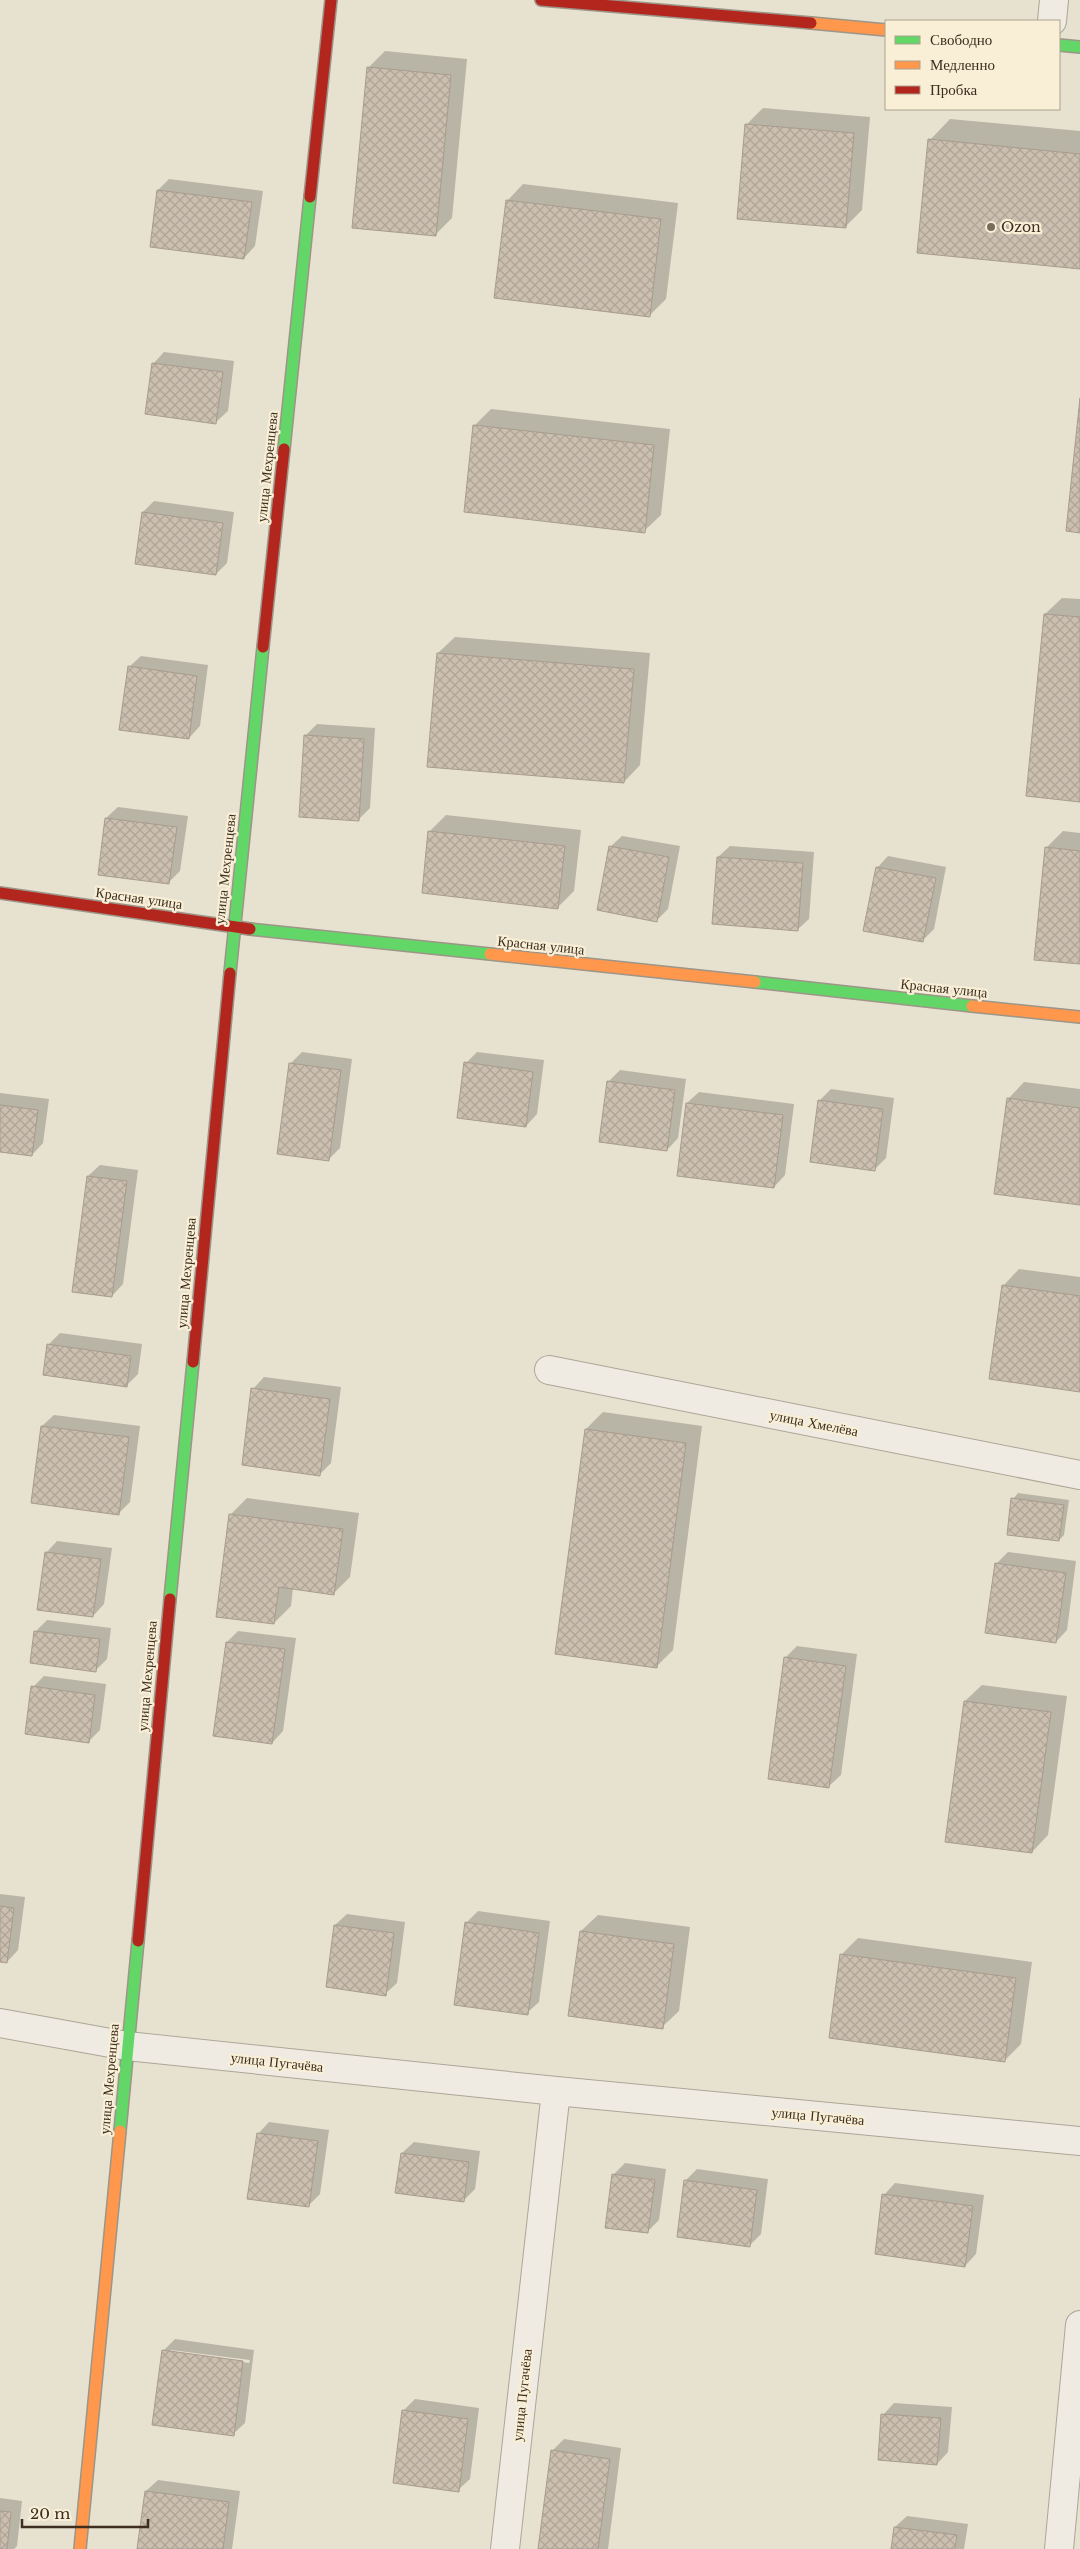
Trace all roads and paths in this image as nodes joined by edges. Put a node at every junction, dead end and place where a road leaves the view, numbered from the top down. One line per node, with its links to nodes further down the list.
1 (330, 0): 9 (street, улица Мехренцева)
2 (541, 0): 5 (street)
3 (1054, 0): 4 (street)
4 (1052, 20)
5 (885, 30)
6 (1060, 45): 7 (street)
7 (1080, 47)
8 (0, 893): 9 (street, Красная улица)
9 (234, 927): 10 (street, Красная улица); 14 (street, улица Мехренцева)
10 (1080, 1018)
11 (549, 1370): 12 (street, улица Хмелёва)
12 (1080, 1475)
13 (0, 2023): 14 (street, улица Пугачёва)
14 (127, 2046): 15 (street, улица Пугачёва); 19 (street, улица Мехренцева)
15 (556, 2091): 16 (street, улица Пугачёва); 20 (street, улица Пугачёва)
16 (1080, 2141)
17 (1080, 2325): 18 (street)
18 (1073, 2476): 21 (street)
19 (80, 2549)
20 (505, 2549)
21 (1059, 2549)

